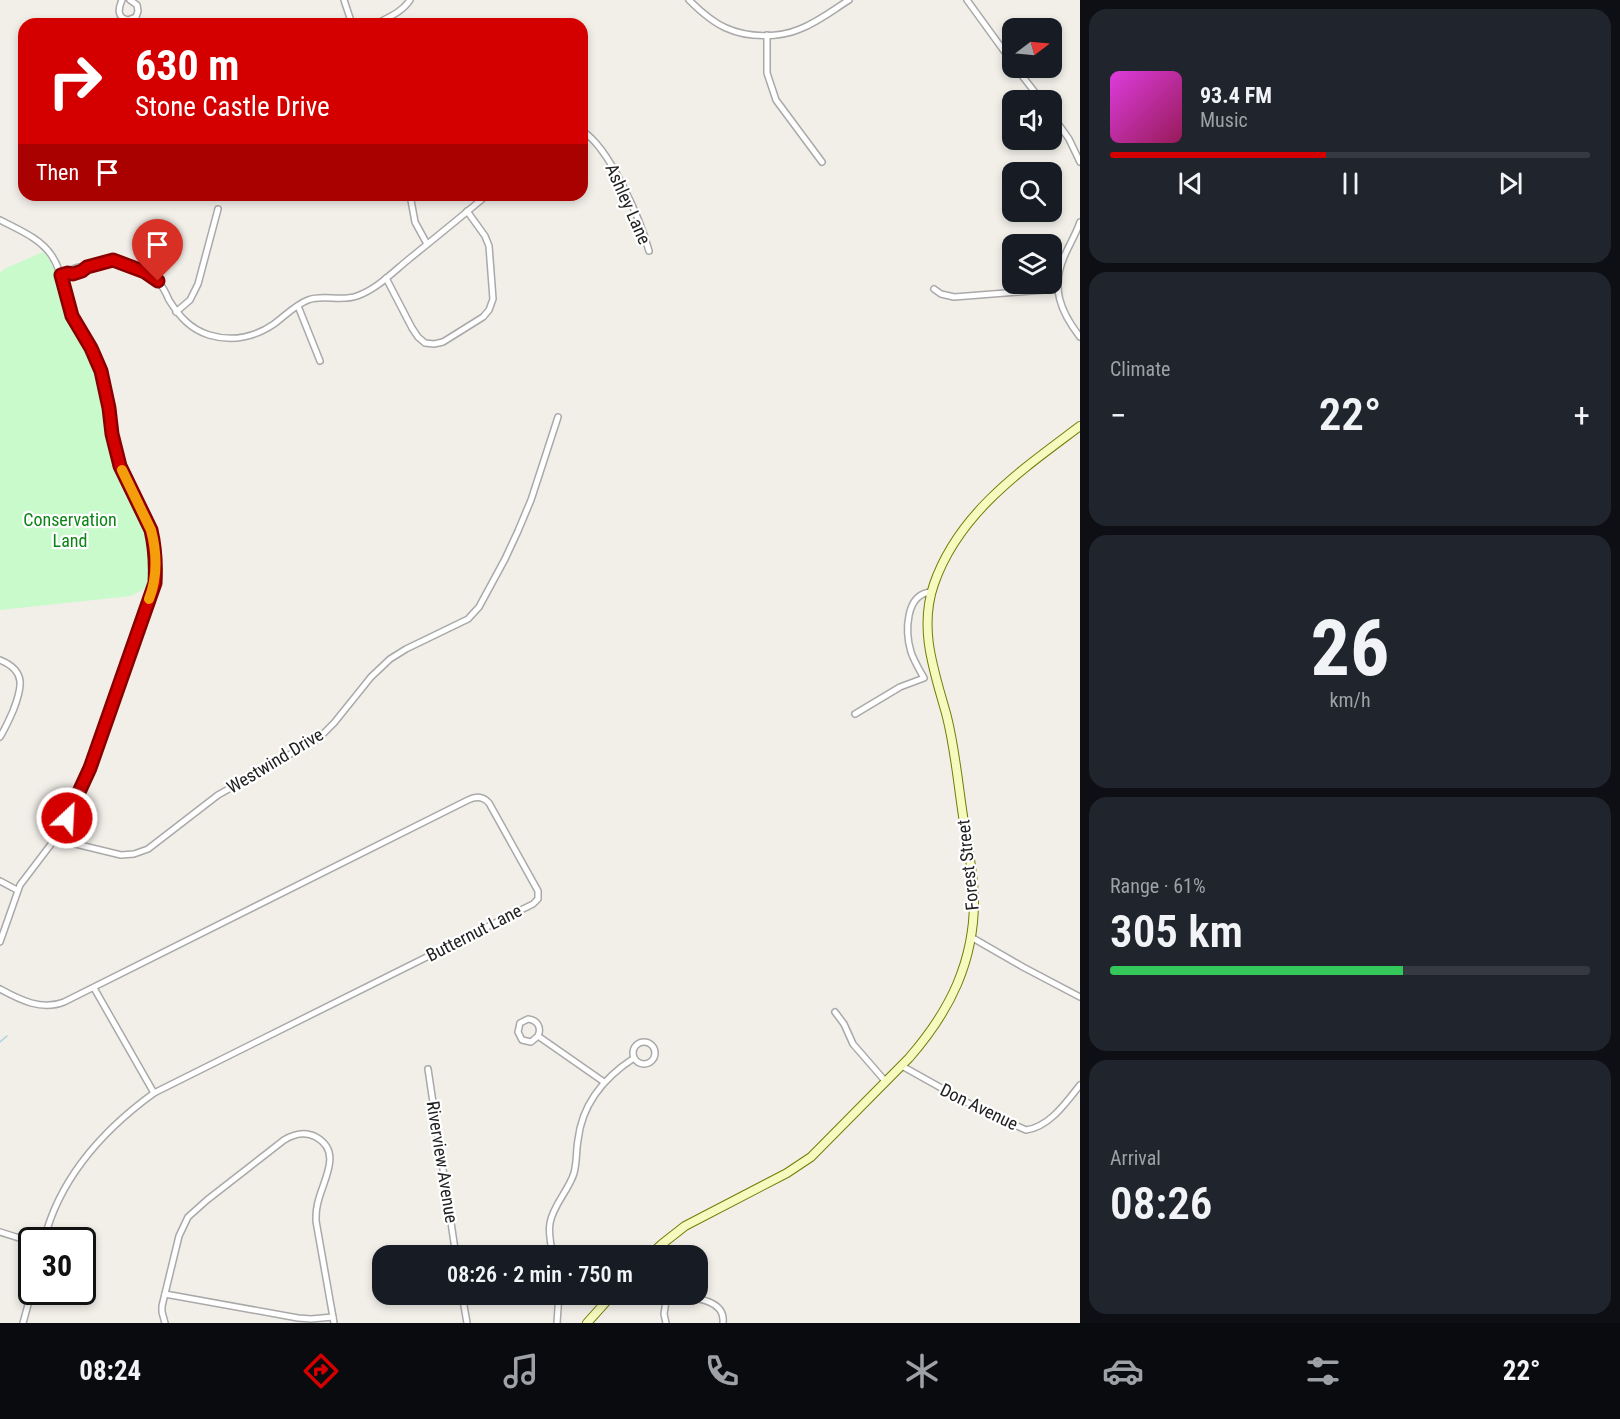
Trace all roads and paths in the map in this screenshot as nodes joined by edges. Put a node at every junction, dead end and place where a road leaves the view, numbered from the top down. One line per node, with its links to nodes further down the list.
1 (122, 0): 8 (street)
2 (130, 0): 9 (street)
3 (344, 0): 10 (street)
4 (410, 0): 11 (street)
5 (689, 0): 12 (street)
6 (849, 0): 12 (street)
7 (967, 0): 13 (street)
8 (123, 18)
9 (133, 18)
10 (350, 18)
11 (387, 18)
12 (767, 36): 16 (street)
13 (1002, 48)
14 (1062, 129): 17 (street)
15 (588, 136): 25 (street, Ashley Lane)
16 (822, 162)
17 (1080, 162)
18 (411, 201): 24 (street)
19 (480, 201): 21 (street)
20 (218, 209): 33 (street)
21 (467, 211): 24 (street); 28 (street)
22 (0, 220): 27 (street)
23 (1080, 222): 26 (street)
24 (427, 244): 28 (street)
25 (649, 251)
26 (1062, 261)
27 (61, 275): 33 (street); 44 (street)
28 (386, 278): 32 (street)
29 (934, 289): 30 (street)
30 (1002, 293)
31 (1059, 294): 34 (street)
32 (298, 306): 33 (street); 35 (street)
33 (176, 312)
34 (1080, 337)
35 (320, 361)
36 (558, 417): 44 (street, Westwind Drive)
37 (1080, 426): 38 (street, Forest Street)
38 (932, 592): 40 (street, Forest Street); 41 (street)
39 (0, 660): 43 (street)
40 (934, 674): 41 (street); 47 (street, Forest Street)
41 (924, 678): 42 (street)
42 (855, 714)
43 (0, 737)
44 (55, 838): 46 (street)
45 (0, 881): 46 (street)
46 (17, 890): 48 (street)
47 (971, 937): 51 (street); 55 (street, Forest Street)
48 (0, 942)
49 (94, 988): 50 (street, Butternut Lane); 60 (street); 60 (street, Butternut Lane)
50 (0, 989)
51 (1080, 997)
52 (835, 1012): 58 (street)
53 (538, 1036): 53 (street); 57 (street)
54 (634, 1058): 54 (street); 57 (street)
55 (902, 1066): 58 (street, Forest Street); 59 (street, Don Avenue)
56 (428, 1069): 64 (street, Riverview Avenue)
57 (604, 1082): 65 (street)
58 (886, 1082): 66 (street, Forest Street)
59 (1080, 1085)
60 (154, 1093): 61 (street, Butternut Lane)
61 (48, 1227)
62 (0, 1232): 63 (street)
63 (18, 1238)
64 (454, 1245)
65 (551, 1245)
66 (661, 1245)
67 (165, 1294): 74 (street); 74 (street); 76 (street)
68 (708, 1302): 81 (street)
69 (28, 1305): 75 (street)
70 (464, 1305): 77 (street)
71 (558, 1305): 78 (street)
72 (603, 1305): 79 (street)
73 (665, 1305): 80 (street)
74 (334, 1320)
75 (23, 1323)
76 (165, 1323)
77 (467, 1323)
78 (557, 1323)
79 (587, 1323)
80 (666, 1323)
81 (723, 1323)

